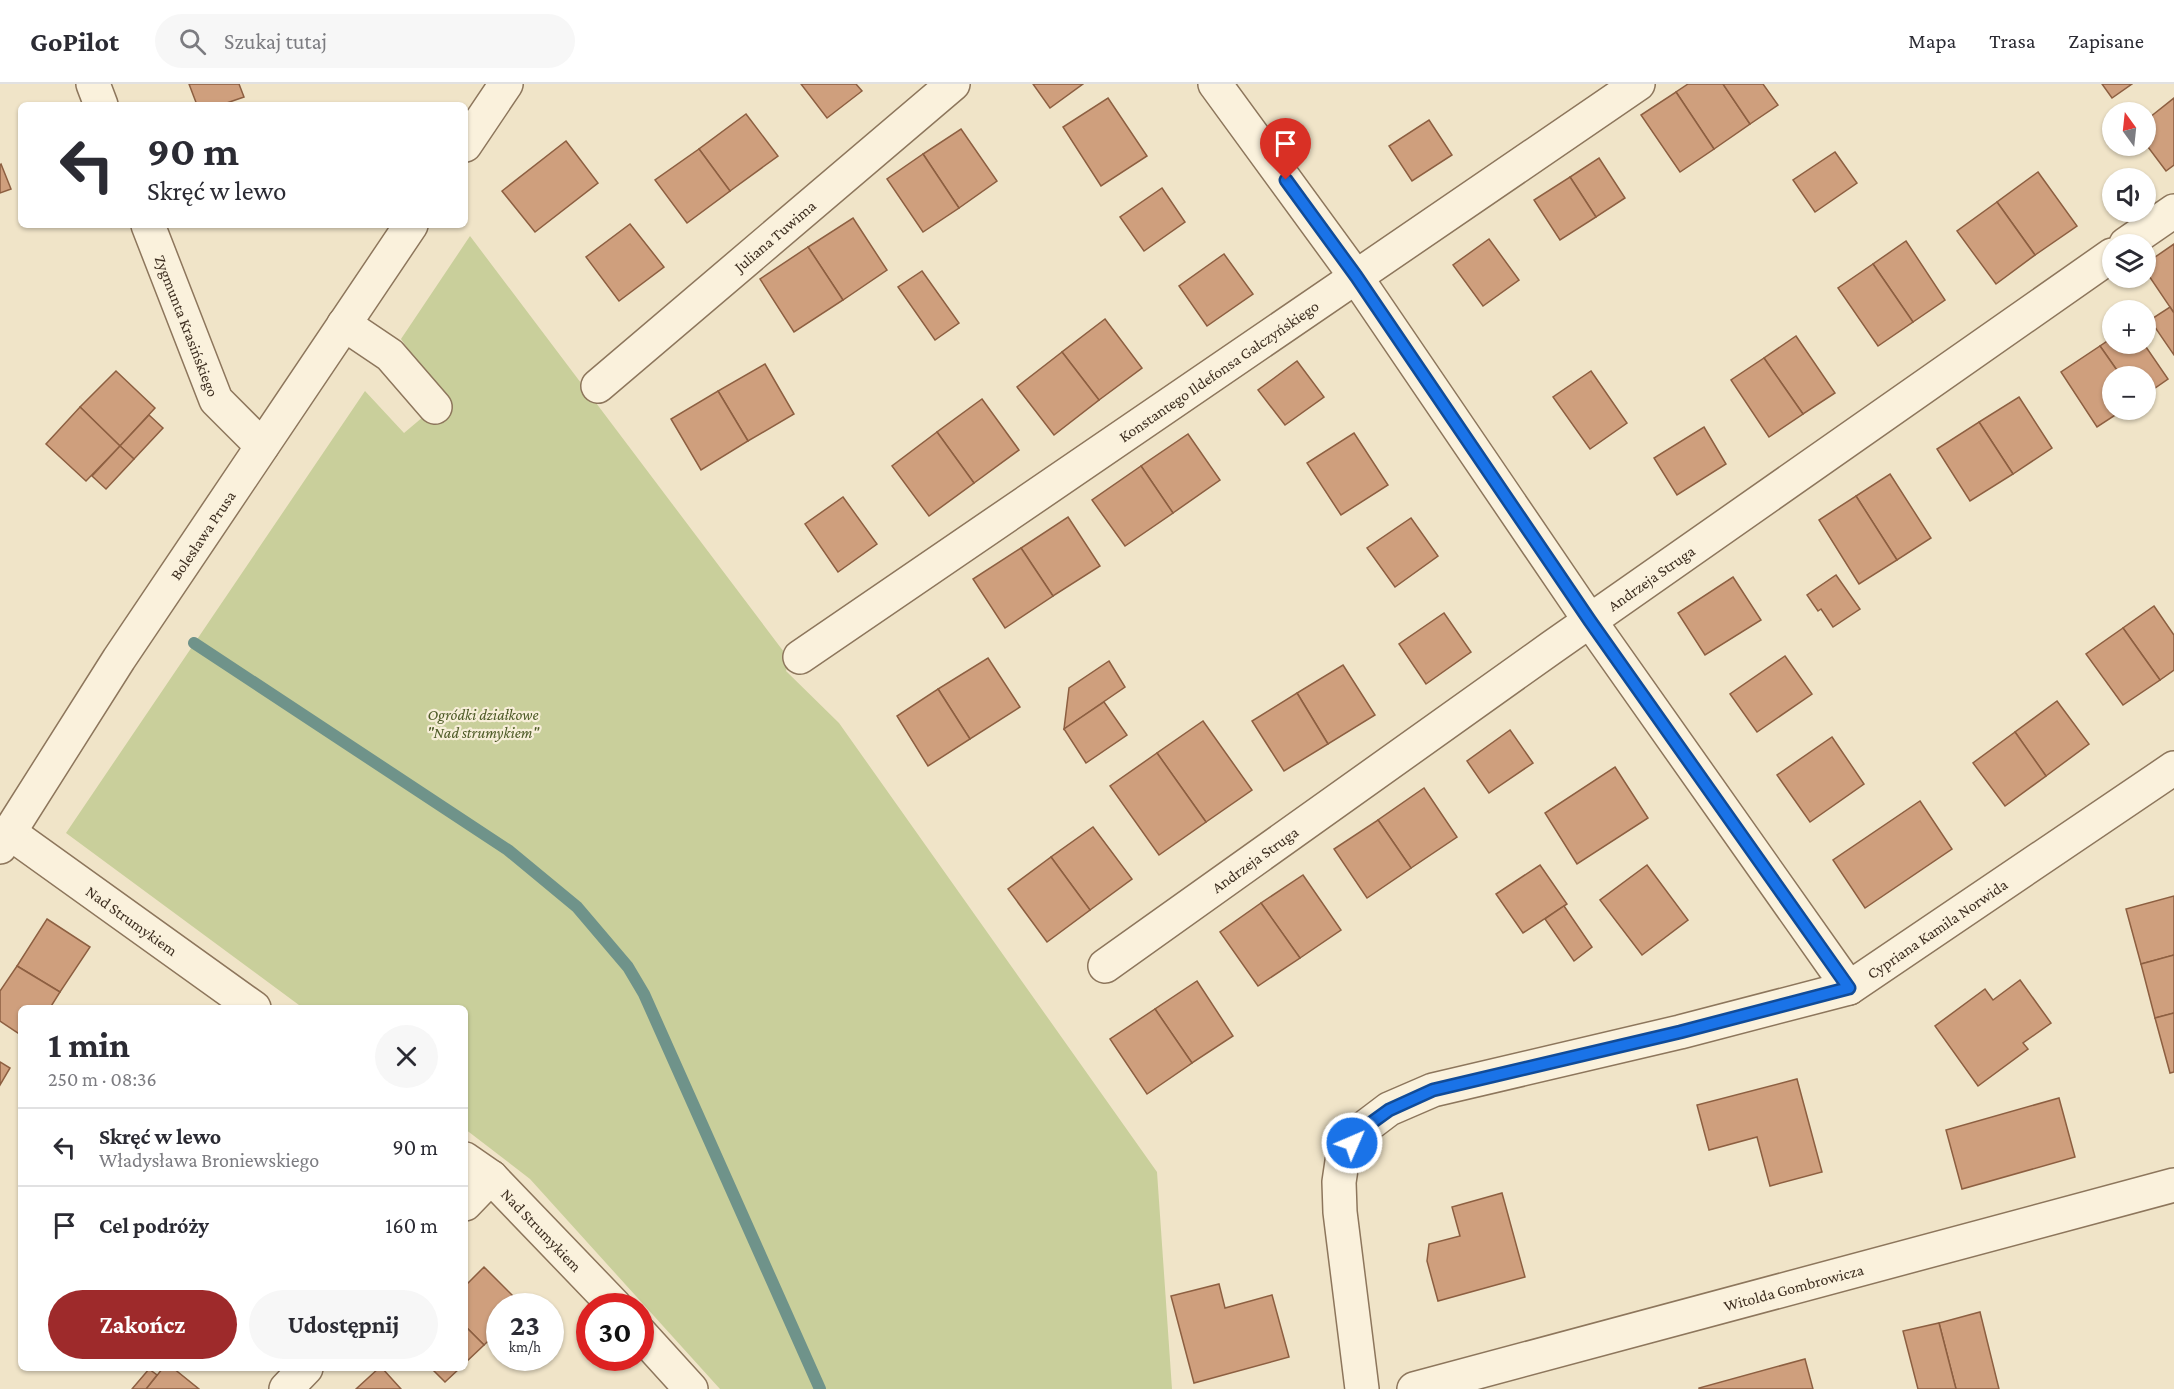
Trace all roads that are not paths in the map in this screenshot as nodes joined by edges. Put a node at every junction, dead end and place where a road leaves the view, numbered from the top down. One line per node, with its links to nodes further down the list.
1 (93, 84): 6 (street)
2 (506, 84): 7 (street)
3 (953, 84): 15 (street, Juliana Tuwima)
4 (1215, 84): 13 (street)
5 (1638, 84): 13 (street, Konstantego Ildefonsa Gałczyńskiego)
6 (100, 102)
7 (468, 141)
8 (2174, 211): 11 (street)
9 (149, 228): 17 (street, Zygmunta Krasińskiego)
10 (409, 228): 14 (street, Bolesława Prusa)
11 (2141, 234)
12 (2102, 262): 18 (street, Andrzeja Struga)
13 (1356, 276): 18 (street); 19 (street, Konstantego Ildefonsa Gałczyńskiego)
14 (344, 324): 16 (street); 17 (street, Bolesława Prusa)
15 (598, 386)
16 (435, 407)
17 (262, 446): 21 (street, Bolesława Prusa)
18 (1590, 621): 22 (street, Andrzeja Struga); 23 (street)
19 (800, 657)
20 (2174, 768): 23 (street, Cypriana Kamila Norwida)
21 (5, 840): 24 (street, Nad Strumykiem)
22 (1105, 966)
23 (1849, 988): 33 (street, Cypriana Kamila Norwida)
24 (250, 1005)
25 (478, 1168): 27 (street); 28 (street, Nad Strumykiem)
26 (2174, 1185): 34 (street, Witolda Gombrowicza)
27 (468, 1196)
28 (602, 1293)
29 (654, 1348): 32 (street)
30 (303, 1371): 31 (street)
31 (286, 1389)
32 (691, 1389)
33 (1362, 1389)
34 (1414, 1389)

